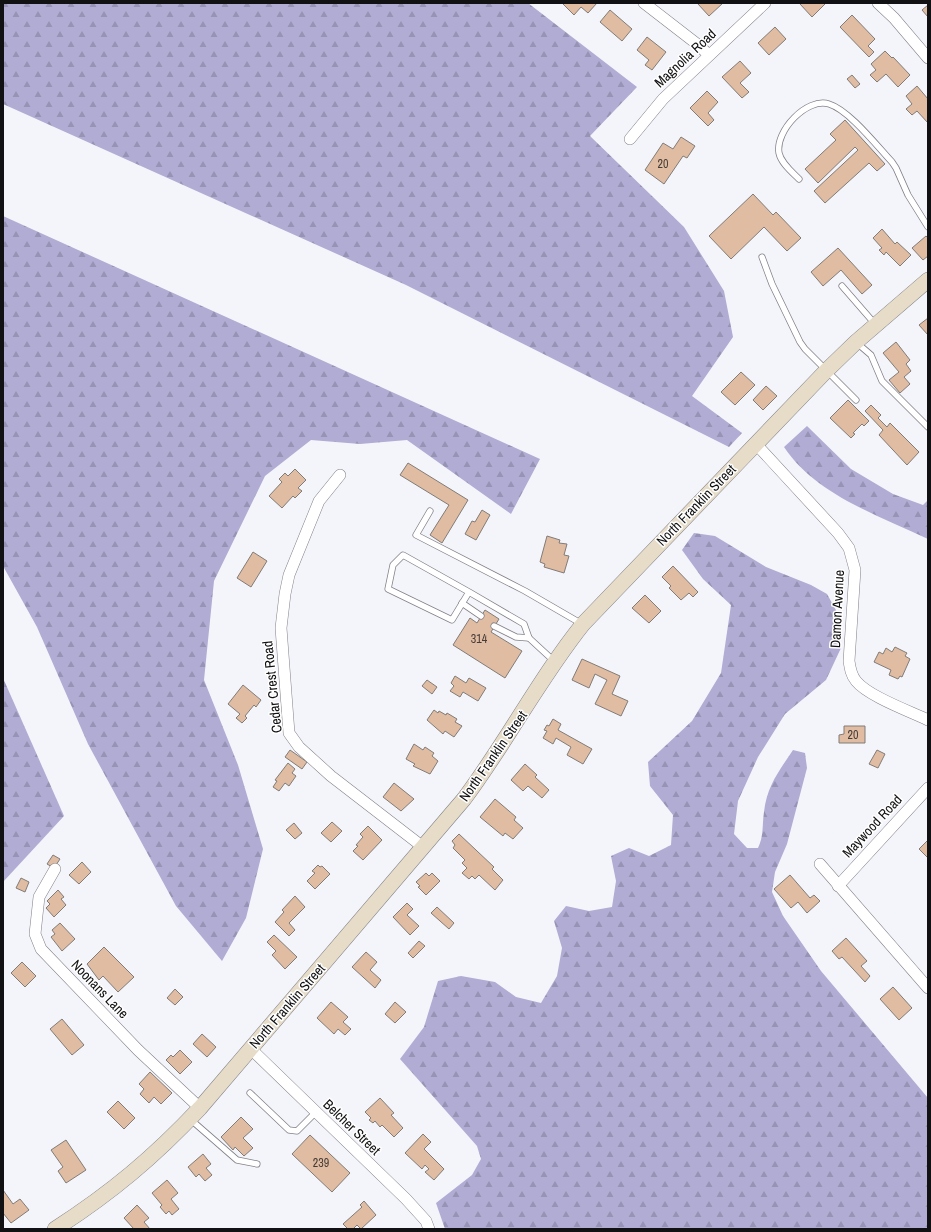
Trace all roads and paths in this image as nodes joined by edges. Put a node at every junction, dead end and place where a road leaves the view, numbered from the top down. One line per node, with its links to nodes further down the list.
1 (644, 3): 4 (street)
2 (765, 3): 4 (street, Magnolia Road)
3 (883, 5): 5 (street)
4 (709, 56): 6 (street, Magnolia Road)
5 (928, 58)
6 (630, 139)
7 (799, 179): 8 (lane)
8 (928, 227)
9 (762, 257): 14 (lane)
10 (928, 280): 12 (main road, North Franklin Street)
11 (842, 286): 12 (lane)
12 (875, 324): 13 (main road, North Franklin Street)
13 (856, 342): 14 (main road, North Franklin Street); 16 (lane)
14 (826, 371): 15 (lane); 17 (main road, North Franklin Street)
15 (856, 400)
16 (928, 427)
17 (756, 444): 23 (main road, North Franklin Street); 27 (street, Damon Avenue)
18 (340, 475): 29 (street, Cedar Crest Road)
19 (430, 511): 23 (lane)
20 (469, 592): 21 (lane); 21 (lane); 25 (lane)
21 (462, 603): 22 (lane)
22 (481, 616)
23 (583, 624): 26 (main road, North Franklin Street)
24 (494, 626): 25 (lane)
25 (529, 638): 26 (lane)
26 (555, 662): 29 (main road, North Franklin Street)
27 (928, 720)
28 (928, 788): 32 (street, Maywood Road)
29 (423, 847): 34 (main road, North Franklin Street)
30 (820, 864): 32 (street)
31 (55, 869): 37 (street, Noonans Lane)
32 (838, 886): 33 (street)
33 (928, 988)
34 (251, 1049): 36 (street, Belcher Street); 37 (main road, North Franklin Street)
35 (250, 1093): 36 (lane)
36 (316, 1112): 40 (street, Belcher Street)
37 (195, 1114): 38 (lane); 39 (main road, North Franklin Street)
38 (257, 1164)
39 (55, 1229)
40 (429, 1229)

